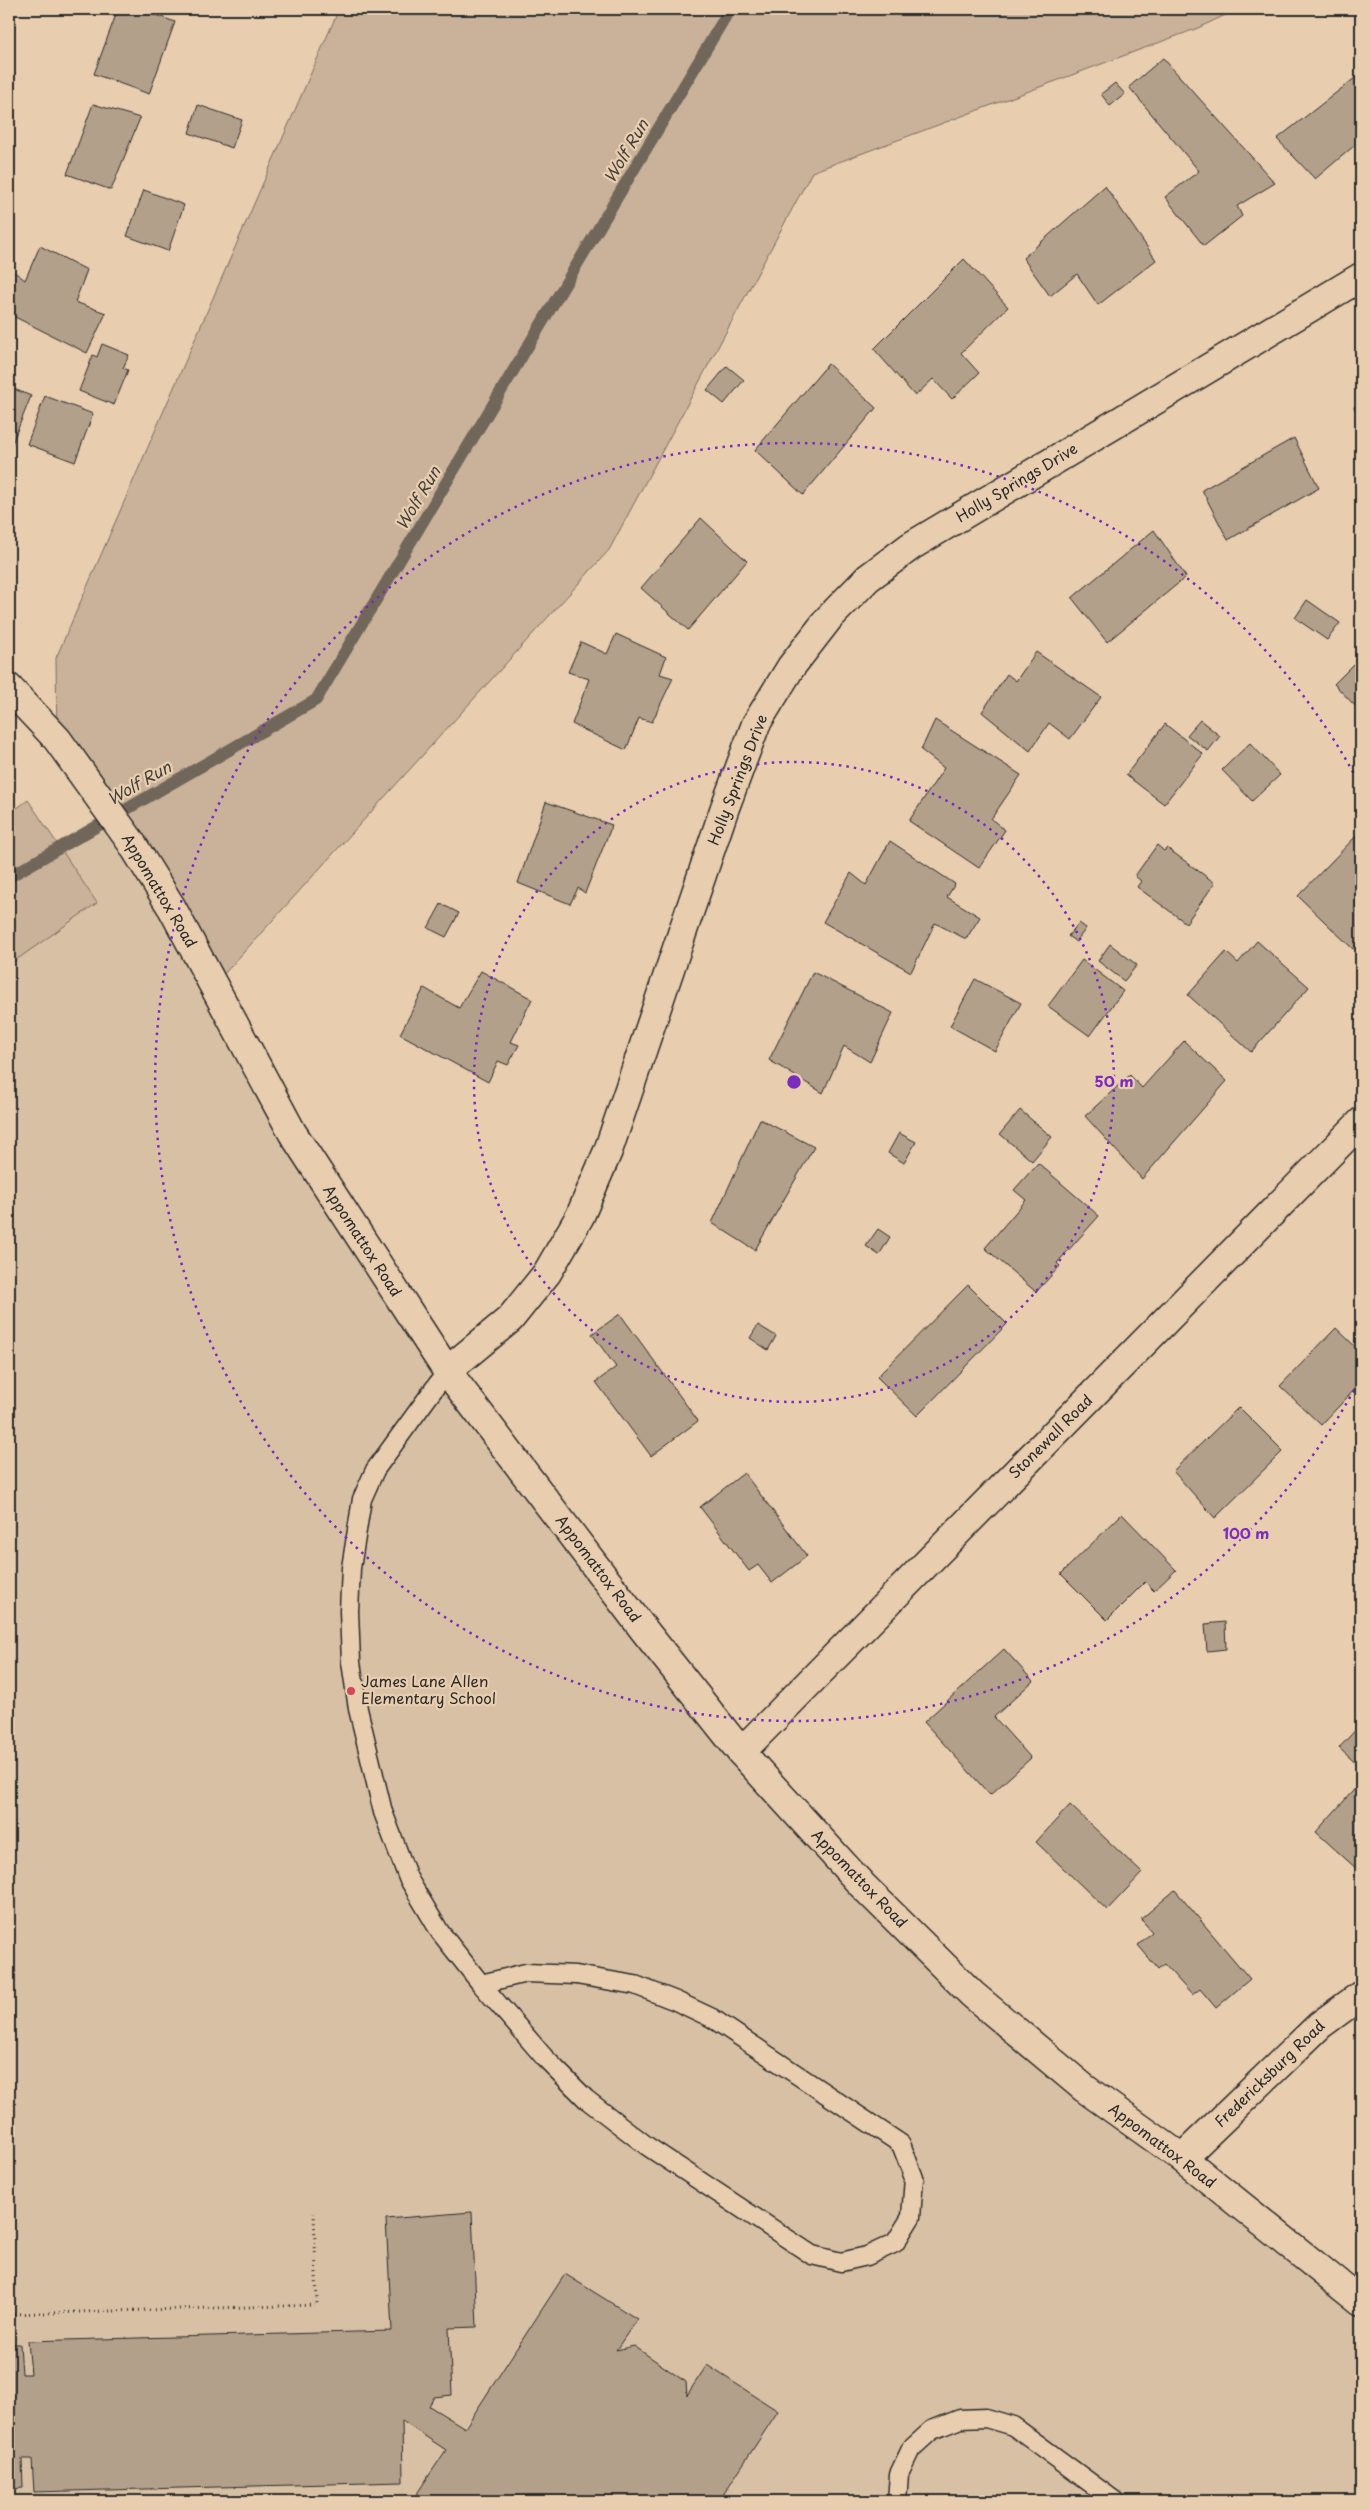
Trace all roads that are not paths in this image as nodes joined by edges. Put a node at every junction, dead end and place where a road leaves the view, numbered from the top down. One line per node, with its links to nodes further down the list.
1 (1361, 277): 4 (street, Holly Springs Drive)
2 (9, 688): 4 (street, Appomattox Road)
3 (1361, 1122): 5 (street, Stonewall Road)
4 (447, 1371): 5 (street, Appomattox Road); 6 (lane)
5 (741, 1752): 8 (street, Appomattox Road)
6 (481, 1984): 6 (lane)
7 (1361, 1995): 8 (street, Fredericksburg Road)
8 (1182, 2158): 9 (street, Appomattox Road)
9 (1361, 2302)
10 (897, 2501): 11 (lane)
11 (1115, 2501)

